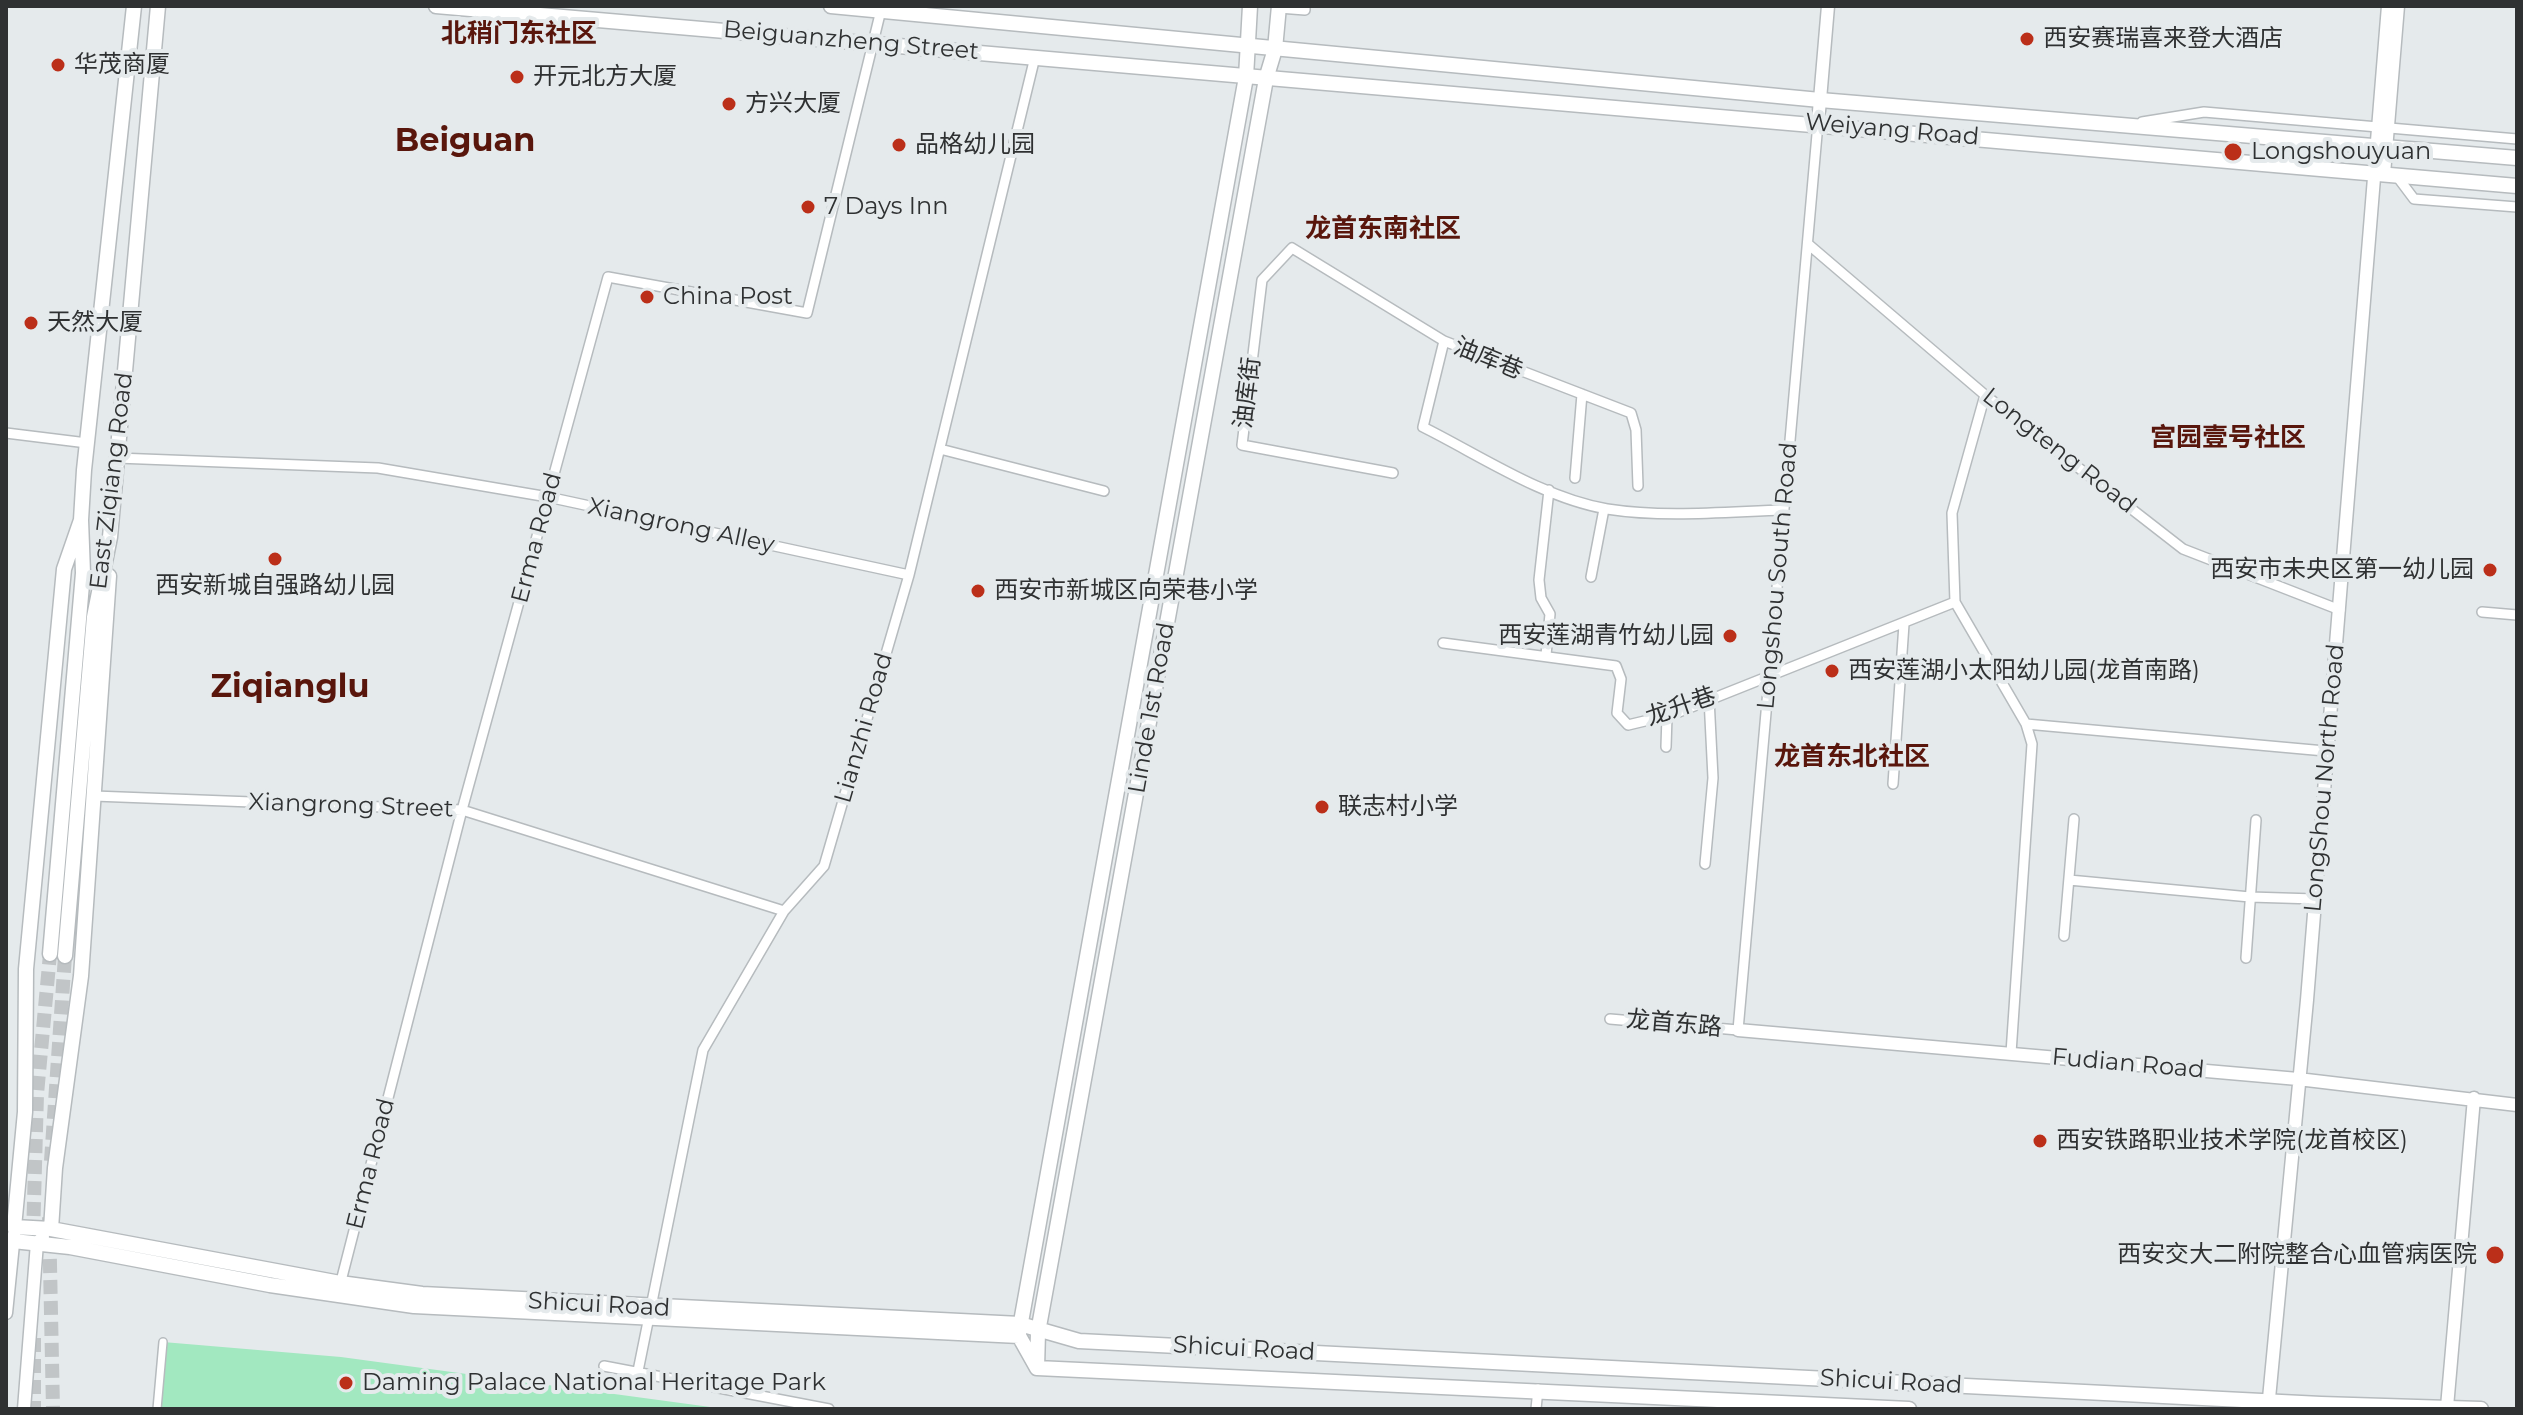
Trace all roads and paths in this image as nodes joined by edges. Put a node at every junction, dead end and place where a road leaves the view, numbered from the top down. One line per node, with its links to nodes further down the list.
1 (134, 6): 34 (main road, East Ziqiang Road)
2 (158, 6): 36 (main road, East Ziqiang Road)
3 (436, 6): 12 (main road, Beiguanzheng Street)
4 (831, 6): 11 (main road, Beiguanzheng Street)
5 (1250, 6): 13 (main road, Linde 1st Road)
6 (1305, 6): 10 (street)
7 (1828, 6): 18 (street)
8 (2388, 6): 21 (street)
9 (2398, 6): 21 (street)
10 (1279, 7): 14 (main road, Linde 1st Road)
11 (882, 8): 12 (street, Erma Road); 13 (main road, Beiguanzheng Street)
12 (874, 43): 15 (main road, Beiguanzheng Street); 42 (street, Erma Road)
13 (1247, 46): 14 (main road, Beiguanzheng Street); 16 (main road, Linde 1st Road)
14 (1275, 49): 17 (main road, Linde 1st Road); 18 (main road, Weiyang Road)
15 (1035, 57): 16 (main road, Beiguanzheng Street); 35 (street, Lianzhi Road)
16 (1246, 77): 17 (main road, Beiguanzheng Street); 86 (main road, Linde 1st Road)
17 (1266, 79): 19 (main road, Weiyang Road); 87 (main road, Linde 1st Road)
18 (1820, 100): 19 (street); 20 (main road, Weiyang Road)
19 (1818, 123): 25 (main road, Weiyang Road); 28 (street, Longshou South Road)
20 (2117, 125): 21 (street); 23 (main road, Weiyang Road)
21 (2382, 128): 22 (street); 23 (street, LongShou North Road)
22 (2517, 139)
23 (2381, 148): 24 (main road, Weiyang Road); 25 (street, LongShou North Road)
24 (2517, 158)
25 (2384, 174): 26 (main road, Weiyang Road); 27 (street); 50 (street, LongShou North Road)
26 (2517, 186)
27 (2517, 207)
28 (1808, 244): 32 (street, Longteng Road); 44 (street, Longshou South Road)
29 (1292, 248): 30 (street, 油库巷); 37 (street, 油库街)
30 (1444, 341): 31 (street, 油库巷); 40 (street)
31 (1582, 394): 38 (street); 39 (street, 油库巷)
32 (1985, 395): 49 (street); 50 (street, Longteng Road)
33 (6, 433): 34 (street)
34 (87, 443): 45 (main road, East Ziqiang Road)
35 (940, 449): 41 (street); 47 (street, Lianzhi Road)
36 (117, 458): 42 (street, Xiangrong Alley); 46 (main road, East Ziqiang Road)
37 (1393, 473)
38 (1575, 478)
39 (1638, 486)
40 (1549, 490): 43 (street); 55 (street)
41 (1104, 491)
42 (548, 497): 47 (street, Xiangrong Alley); 64 (street, Erma Road)
43 (1604, 509): 44 (street); 48 (street)
44 (1784, 510): 56 (street, Longshou South Road)
45 (81, 520): 46 (main road, East Ziqiang Road); 81 (main road)
46 (110, 537): 63 (main road)
47 (909, 575): 71 (street, Lianzhi Road)
48 (1591, 577)
49 (1955, 602): 53 (street, 龙升巷); 59 (street)
50 (2340, 610): 61 (street, LongShou North Road)
51 (2482, 612): 52 (street)
52 (2517, 615)
53 (1904, 624): 56 (street, 龙升巷); 62 (street)
54 (1443, 643): 55 (street, 龙升巷)
55 (1546, 655): 58 (street, 龙升巷)
56 (1769, 675): 57 (street, 龙升巷); 75 (street, Longshou South Road)
57 (1709, 698): 58 (street, 龙升巷); 67 (street)
58 (1667, 716): 60 (street)
59 (2026, 724): 61 (street); 76 (street)
60 (1666, 747)
61 (2325, 751): 70 (street, LongShou North Road)
62 (1893, 784)
63 (94, 796): 64 (street, Xiangrong Street); 80 (main road)
64 (462, 810): 71 (street, Xiangrong Street); 83 (street, Erma Road)
65 (2074, 819): 68 (street)
66 (2256, 820): 69 (street)
67 (1705, 864)
68 (2069, 880): 69 (street); 72 (street)
69 (2250, 897): 70 (street); 73 (street)
70 (2315, 899): 77 (street, LongShou North Road)
71 (784, 911): 85 (street, Lianzhi Road)
72 (2064, 936)
73 (2246, 958)
74 (1610, 1019): 75 (street, 龙首东路)
75 (1738, 1030): 76 (street, Fudian Road)
76 (2011, 1053): 77 (street, Fudian Road)
77 (2298, 1079): 78 (street, Fudian Road); 93 (street, LongShou North Road)
78 (2474, 1098): 79 (street, Fudian Road); 94 (street)
79 (2517, 1105)
80 (51, 1229): 81 (main road, Shicui Road); 82 (street); 83 (main road, Shicui Road)
81 (14, 1234): 82 (main road, Shicui Road); 84 (street)
82 (37, 1243): 83 (main road, Shicui Road); 95 (street)
83 (338, 1289): 85 (main road, Shicui Road)
84 (6, 1313)
85 (649, 1313): 86 (main road, Shicui Road); 91 (street, Lianzhi Road)
86 (1020, 1330): 87 (main road, Shicui Road); 90 (main road)
87 (1038, 1332): 90 (main road, Linde 1st Road); 93 (main road, Shicui Road)
88 (163, 1342): 96 (street)
89 (604, 1366): 91 (street)
90 (1037, 1368): 92 (main road, Shicui Road)
91 (638, 1371): 97 (street)
92 (1538, 1389): 98 (street); 99 (main road, Shicui Road)
93 (2268, 1405): 94 (main road, Shicui Road)
94 (2447, 1407): 100 (main road, Shicui Road)
95 (24, 1409)
96 (157, 1409)
97 (829, 1409)
98 (1536, 1409)
99 (1909, 1409)
100 (2481, 1409)

